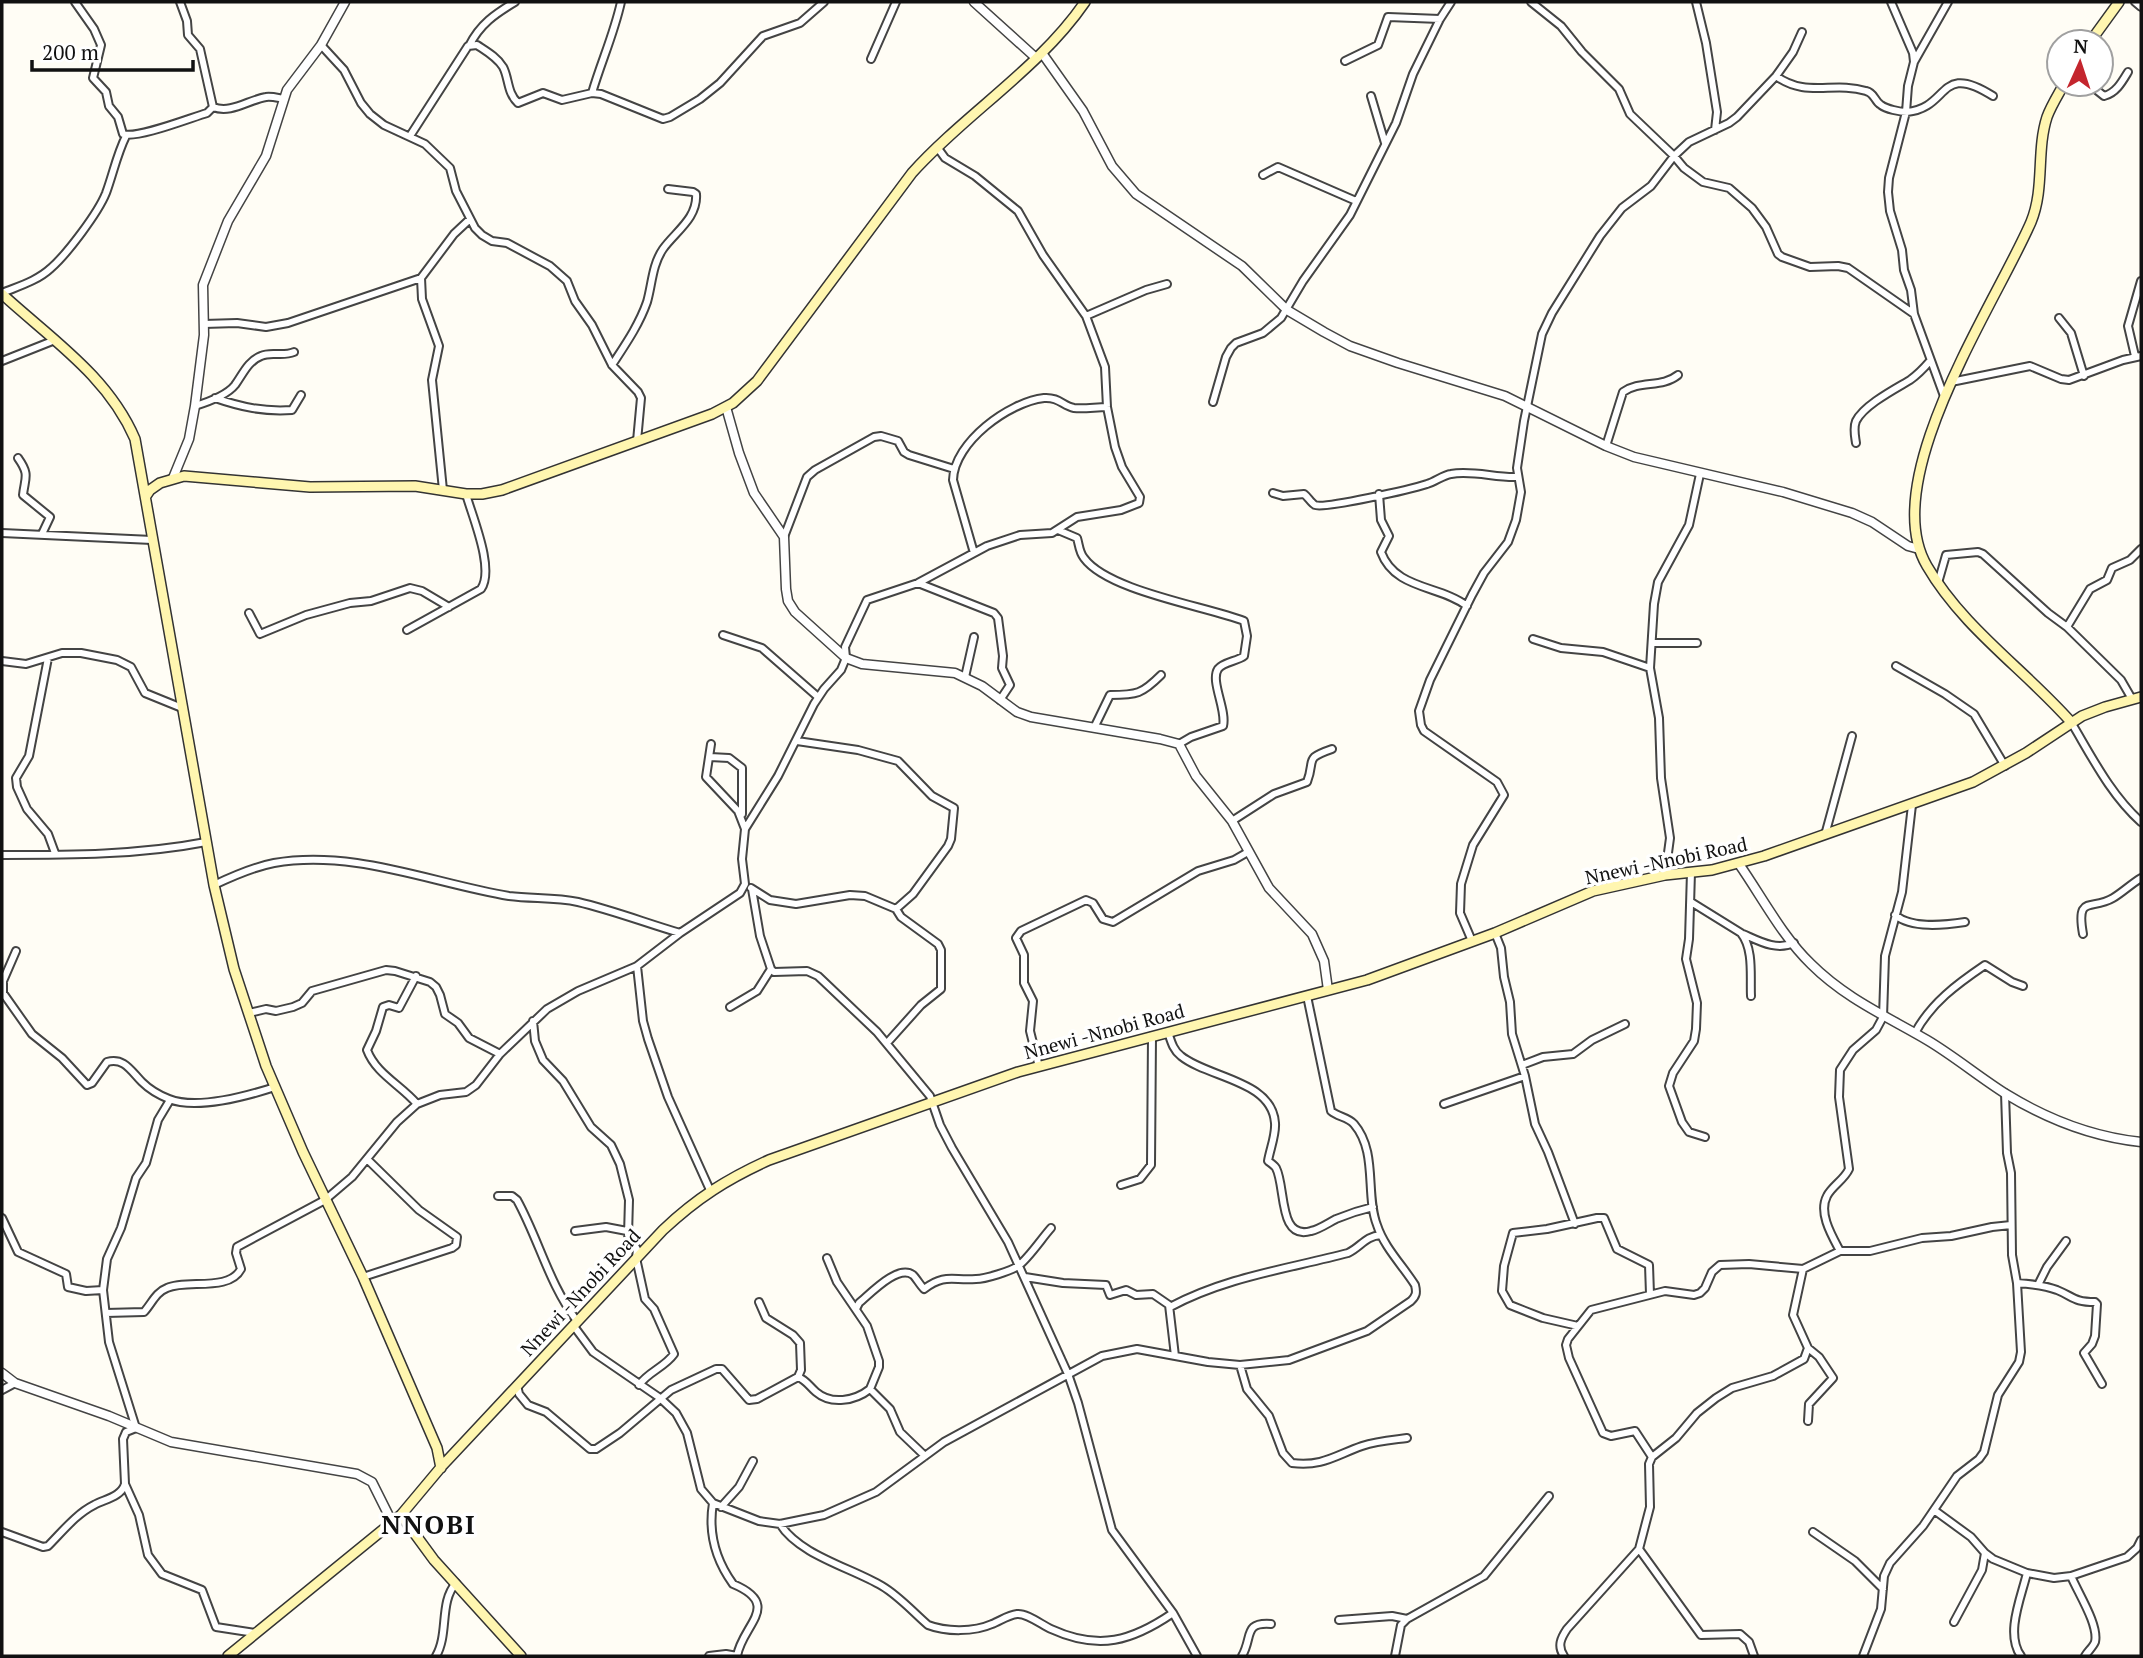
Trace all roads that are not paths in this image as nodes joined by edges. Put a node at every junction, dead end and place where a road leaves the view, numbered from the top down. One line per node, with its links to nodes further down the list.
1 (75, 2): 38 (street)
2 (180, 2): 35 (street)
3 (345, 2): 21 (street)
4 (515, 2): 22 (street)
5 (621, 2): 30 (street)
6 (824, 2): 30 (street)
7 (896, 2): 24 (street)
8 (974, 2): 23 (street)
9 (1086, 2): 23 (main road)
10 (1451, 2): 18 (street)
11 (1531, 2): 42 (street)
12 (1696, 2): 37 (street)
13 (1891, 2): 26 (street)
14 (1948, 2): 26 (street)
15 (2119, 2): 19 (main road)
16 (2135, 2): 17 (street)
17 (2141, 7)
18 (1440, 19): 25 (street); 40 (street)
19 (2100, 28)
20 (1802, 32): 28 (street)
21 (321, 45): 34 (street); 39 (street)
22 (469, 46): 30 (street); 39 (street)
23 (1039, 56): 41 (main road); 51 (street)
24 (871, 58)
25 (1345, 61)
26 (1914, 62): 36 (street)
27 (2128, 72): 29 (street)
28 (1776, 76): 36 (street); 37 (street)
29 (2115, 89)
30 (592, 93)
31 (1371, 96): 40 (street)
32 (1993, 96): 36 (street)
33 (2057, 98): 64 (main road)
34 (284, 99): 35 (street); 55 (street)
35 (213, 107): 38 (street)
36 (1906, 112): 52 (street)
37 (1715, 130): 42 (street)
38 (126, 136): 50 (street)
39 (410, 136): 46 (street)
40 (1385, 143): 45 (street)
41 (937, 147): 53 (street); 70 (main road)
42 (1674, 156): 52 (street); 72 (street)
43 (1263, 175): 45 (street)
44 (668, 189): 61 (street)
45 (1356, 201): 51 (street)
46 (470, 219): 47 (street); 61 (street)
47 (421, 278): 55 (street); 82 (street)
48 (2141, 281): 58 (street)
49 (1167, 284): 53 (street)
50 (2, 293): 56 (main road)
51 (1287, 310): 68 (street); 72 (street)
52 (1914, 314): 60 (street)
53 (1086, 316): 71 (street)
54 (2059, 318): 63 (street)
55 (204, 324): 69 (street)
56 (55, 340): 59 (street); 78 (main road)
57 (294, 352): 67 (street)
58 (2138, 356): 63 (street)
59 (2, 361)
60 (1930, 361): 66 (street); 74 (street)
61 (612, 365): 73 (street)
62 (1678, 374): 75 (street)
63 (2084, 376): 64 (street)
64 (1951, 382): 66 (main road)
65 (301, 396): 67 (street)
66 (1945, 397): 92 (main road)
67 (215, 398): 69 (street)
68 (1213, 402)
69 (195, 406): 81 (street)
70 (726, 407): 73 (main road); 90 (street)
71 (1107, 407): 77 (street); 87 (street)
72 (1527, 407): 75 (street); 80 (street)
73 (637, 440): 84 (main road)
74 (1856, 443)
75 (1606, 446): 79 (street)
76 (18, 458): 89 (street)
77 (954, 468): 90 (street); 94 (street)
78 (142, 472): 81 (main road); 86 (main road)
79 (1700, 474): 92 (street); 105 (street)
80 (1517, 477): 85 (street); 97 (street)
81 (170, 479): 82 (main road); 86 (main road)
82 (443, 490): 84 (main road)
83 (1273, 493): 85 (street)
84 (466, 494): 98 (street)
85 (1379, 494): 97 (street)
86 (146, 496): 91 (main road)
87 (1058, 530): 94 (street); 123 (street)
88 (2, 533): 89 (street)
89 (43, 534): 91 (street)
90 (784, 537): 107 (street)
91 (152, 540): 117 (main road)
92 (1919, 549): 96 (main road)
93 (2141, 549): 100 (street)
94 (974, 553): 95 (street)
95 (918, 583): 107 (street); 116 (street)
96 (1938, 583): 100 (street); 118 (main road)
97 (1467, 606): 152 (street)
98 (449, 607): 99 (street); 101 (street)
99 (248, 613)
100 (2067, 627): 115 (street)
101 (407, 630)
102 (723, 635): 114 (street)
103 (974, 637): 113 (street)
104 (1533, 639): 111 (street)
105 (1652, 643): 106 (street); 111 (street)
106 (1697, 643)
107 (846, 658): 113 (street); 114 (street)
108 (48, 659): 109 (street); 117 (street); 135 (street)
109 (2, 661)
110 (1896, 666): 126 (street)
111 (1650, 668): 139 (street)
112 (1161, 675): 119 (street)
113 (965, 677): 116 (street)
114 (818, 696): 121 (street)
115 (2137, 698): 118 (main road, Nnewi -Nnobi Road)
116 (1000, 700): 119 (street)
117 (182, 708): 133 (main road)
118 (2071, 722): 126 (main road, Nnewi -Nnobi Road); 130 (street)
119 (1094, 728): 123 (street)
120 (1852, 736): 132 (street)
121 (797, 741): 131 (street); 145 (street)
122 (711, 744): 125 (street)
123 (1179, 744): 129 (street)
124 (1332, 749): 129 (street)
125 (710, 757): 128 (street); 128 (street)
126 (2005, 766): 127 (main road, Nnewi -Nnobi Road)
127 (1912, 804): 132 (main road, Nnewi -Nnobi Road); 146 (street)
128 (743, 820): 131 (street)
129 (1232, 821): 134 (street)
130 (2141, 822)
131 (745, 829): 140 (street)
132 (1825, 835): 137 (main road, Nnewi -Nnobi Road)
133 (206, 842): 135 (street); 142 (main road)
134 (1248, 852): 159 (street); 173 (street)
135 (55, 853): 136 (street)
136 (2, 855)
137 (1739, 864): 138 (main road, Nnewi -Nnobi Road); 153 (street)
138 (1691, 872): 139 (main road, Nnewi -Nnobi Road); 144 (street)
139 (1665, 874): 149 (main road, Nnewi -Nnobi Road)
140 (745, 877): 143 (street); 148 (street)
141 (2141, 878): 151 (street)
142 (214, 885): 148 (street); 163 (main road)
143 (752, 889): 145 (street); 156 (street)
144 (1691, 902): 150 (street); 181 (street)
145 (896, 909): 170 (street)
146 (1895, 915): 147 (street); 164 (street)
147 (1965, 922)
148 (680, 933): 155 (street)
149 (1495, 933): 152 (main road, Nnewi -Nnobi Road); 172 (street)
150 (1741, 933): 153 (street); 161 (street)
151 (2083, 934)
152 (1472, 941): 159 (main road, Nnewi -Nnobi Road)
153 (1794, 943): 164 (street)
154 (16, 951): 177 (street)
155 (636, 966): 165 (street); 185 (street)
156 (771, 970): 162 (street); 170 (street)
157 (416, 976): 163 (street); 171 (street); 179 (street)
158 (2024, 986): 168 (street)
159 (1328, 990): 160 (main road, Nnewi -Nnobi Road)
160 (1307, 996): 167 (main road, Nnewi -Nnobi Road); 188 (street)
161 (1751, 996)
162 (730, 1007)
163 (249, 1013): 175 (main road)
164 (1884, 1017): 168 (street); 197 (street)
165 (533, 1021): 171 (street); 194 (street)
166 (1625, 1024): 172 (street)
167 (1168, 1032): 169 (main road, Nnewi -Nnobi Road); 188 (street)
168 (1915, 1034): 176 (street)
169 (1152, 1036): 173 (main road, Nnewi -Nnobi Road); 184 (street)
170 (887, 1043): 178 (street)
171 (500, 1054): 179 (street)
172 (1522, 1065): 174 (street)
173 (1039, 1067): 178 (main road, Nnewi -Nnobi Road)
174 (1525, 1076): 180 (street); 190 (street)
175 (275, 1087): 177 (street); 187 (main road)
176 (2005, 1093): 182 (street); 191 (street)
177 (170, 1100): 206 (street)
178 (932, 1102): 185 (main road, Nnewi -Nnobi Road); 200 (street)
179 (417, 1104): 183 (street)
180 (1444, 1104)
181 (1705, 1137)
182 (2141, 1142)
183 (368, 1160): 187 (street); 202 (street)
184 (1121, 1185)
185 (710, 1190): 198 (main road, Nnewi -Nnobi Road)
186 (498, 1196): 212 (street)
187 (325, 1200): 202 (main road); 211 (street)
188 (1373, 1207): 195 (street)
189 (2, 1219): 206 (street)
190 (1575, 1224): 207 (street); 213 (street)
191 (2011, 1225): 197 (street); 204 (street)
192 (1051, 1228): 200 (street)
193 (575, 1231): 194 (street)
194 (627, 1231): 198 (street)
195 (1381, 1235): 209 (street); 216 (street)
196 (2066, 1241): 205 (street)
197 (1840, 1251): 201 (street)
198 (636, 1258): 212 (main road, Nnewi -Nnobi Road); 223 (street)
199 (827, 1258): 210 (street)
200 (1020, 1265): 203 (street); 210 (street)
201 (1803, 1269): 207 (street); 214 (street)
202 (363, 1277): 230 (main road)
203 (1025, 1278): 209 (street); 218 (street)
204 (2017, 1283): 205 (street); 240 (street)
205 (2038, 1285): 221 (street)
206 (103, 1290): 211 (street)
207 (1650, 1294): 213 (street)
208 (759, 1302): 219 (street)
209 (1170, 1307): 215 (street)
210 (856, 1309): 224 (street)
211 (106, 1313): 228 (street)
212 (575, 1323): 222 (main road, Nnewi -Nnobi Road); 223 (street)
213 (1578, 1326): 233 (street)
214 (1808, 1348): 227 (street); 233 (street)
215 (1175, 1356): 216 (street); 218 (street)
216 (1240, 1365): 229 (street)
217 (2, 1373): 220 (street)
218 (1068, 1374): 232 (street); 253 (street)
219 (798, 1377): 224 (street); 226 (street)
220 (15, 1383): 225 (street); 228 (street)
221 (2102, 1384)
222 (517, 1385): 226 (street); 231 (main road, Nnewi -Nnobi Road)
223 (639, 1385): 226 (street)
224 (870, 1389): 232 (street)
225 (2, 1390)
226 (660, 1398): 238 (street)
227 (1808, 1421)
228 (136, 1428): 236 (street); 242 (street)
229 (1407, 1438)
230 (437, 1448): 231 (main road); 235 (main road)
231 (452, 1456): 235 (main road, Nnewi -Nnobi Road)
232 (925, 1456): 243 (street)
233 (1652, 1457): 247 (street)
234 (753, 1461): 239 (street)
235 (440, 1468): 241 (main road, Nnewi -Nnobi Road)
236 (125, 1484): 244 (street); 258 (street)
237 (1549, 1496): 254 (street)
238 (713, 1503): 239 (street); 263 (street)
239 (721, 1507): 243 (street)
240 (1934, 1510): 248 (street); 252 (street)
241 (401, 1515): 242 (main road, Nnewi -Nnobi Road); 251 (main road)
242 (392, 1522): 258 (main road, Nnewi -Nnobi Road)
243 (780, 1524): 253 (street)
244 (2, 1532)
245 (1813, 1532): 252 (street)
246 (2141, 1539): 250 (street)
247 (1639, 1549): 267 (street); 268 (street)
248 (1985, 1553): 249 (street); 256 (street)
249 (2027, 1573): 250 (street); 270 (street)
250 (2071, 1576): 271 (street)
251 (456, 1583): 260 (street); 261 (main road)
252 (1883, 1589): 269 (street)
253 (1173, 1613): 264 (street)
254 (1407, 1619): 255 (street); 266 (street)
255 (1339, 1620)
256 (1954, 1622)
257 (1271, 1624): 265 (street)
258 (255, 1633): 259 (main road, Nnewi -Nnobi Road)
259 (228, 1656)
260 (436, 1656)
261 (521, 1656)
262 (709, 1656): 263 (street)
263 (737, 1656)
264 (1197, 1656)
265 (1242, 1656)
266 (1395, 1656)
267 (1564, 1656)
268 (1754, 1656)
269 (1863, 1656)
270 (2021, 1656)
271 (2085, 1656)

